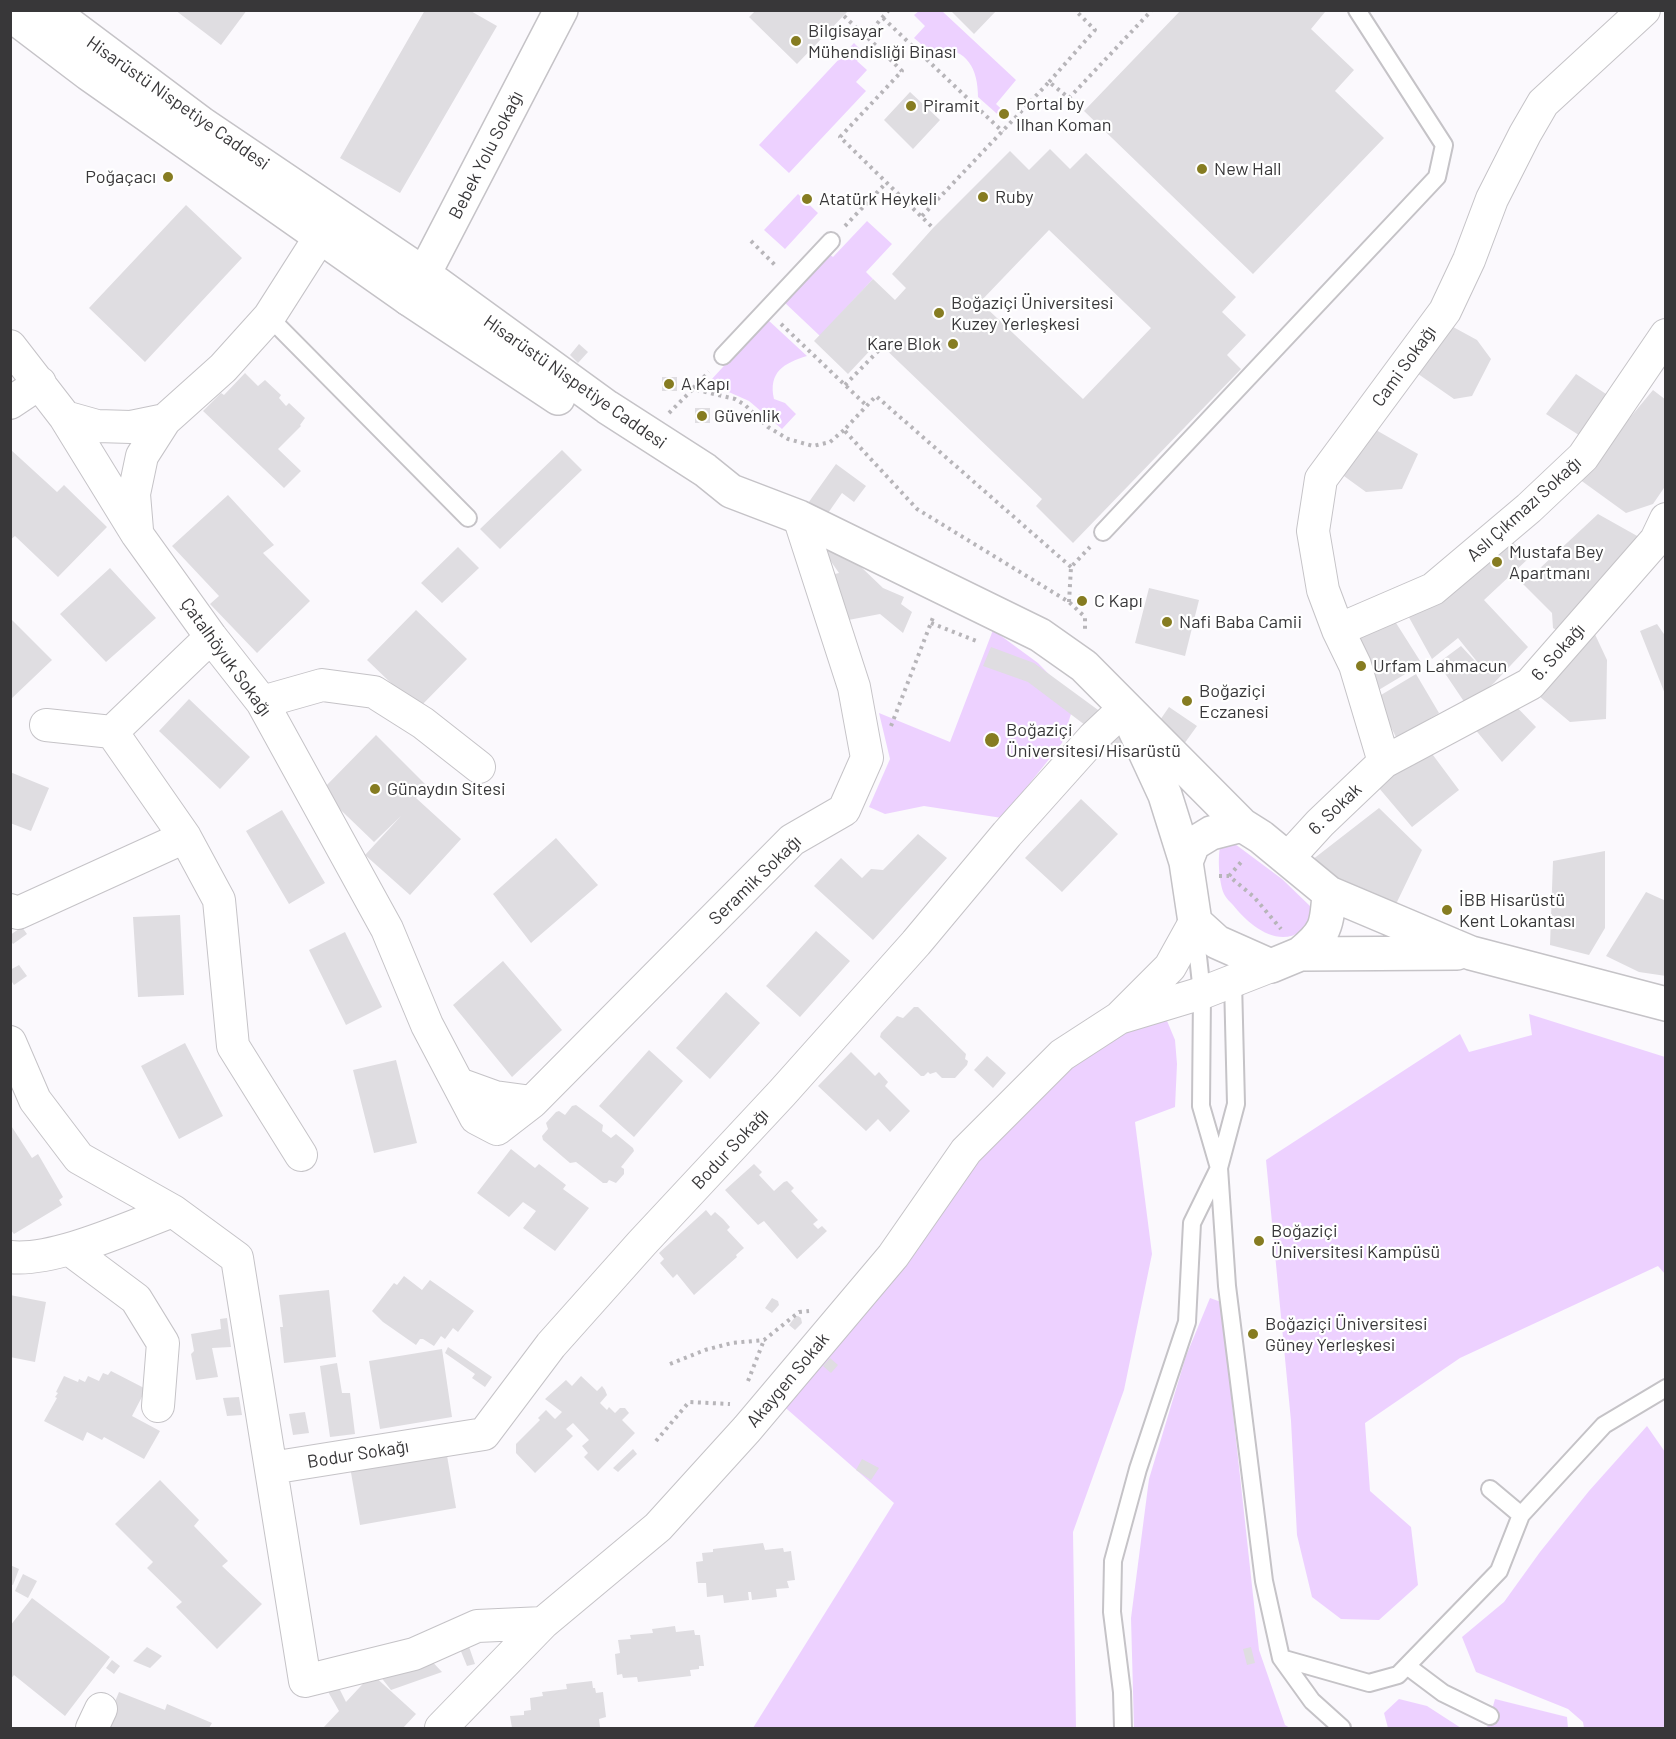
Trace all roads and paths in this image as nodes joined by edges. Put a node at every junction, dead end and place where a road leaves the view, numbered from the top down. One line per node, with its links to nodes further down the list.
1 (50, 10): 22 (main road, Hisarüstü Nispetiye Caddesi)
2 (561, 10): 22 (main road, Bebek Yolu Sokağı)
3 (889, 10): 10 (path)
4 (1075, 10): 12 (path)
5 (1152, 10): 12 (path)
6 (1357, 10): 41 (lane)
7 (1644, 10): 47 (street, Cami Sokağı)
8 (10, 14): 18 (main road)
9 (844, 16): 11 (path)
10 (883, 18): 11 (path); 13 (path)
11 (866, 36): 14 (path)
12 (1050, 82): 13 (path)
13 (1003, 132): 15 (path)
14 (886, 183): 15 (path); 16 (path)
15 (922, 216): 17 (path)
16 (844, 226)
17 (933, 228)
18 (320, 237): 22 (main road); 24 (street)
19 (751, 241): 21 (path)
20 (831, 241): 21 (lane)
21 (792, 283): 23 (lane)
22 (417, 287): 36 (main road, Hisarüstü Nispetiye Caddesi); 37 (main road)
23 (767, 310): 28 (lane); 30 (path)
24 (270, 316): 34 (street); 39 (lane)
25 (1665, 335): 47 (street, Aslı Çıkmazı Sokağı)
26 (10, 346): 29 (street, Çatalhöyuk Sokağı)
27 (883, 346): 30 (path)
28 (723, 356)
29 (40, 383): 31 (street); 33 (street, Çatalhöyuk Sokağı)
30 (845, 385): 32 (path)
31 (10, 403)
32 (867, 406): 35 (path); 43 (path)
33 (65, 417): 34 (street); 42 (street, Çatalhöyuk Sokağı)
34 (165, 420): 42 (street)
35 (844, 430): 36 (path); 45 (path)
36 (647, 435): 37 (main road, Hisarüstü Nispetiye Caddesi)
37 (730, 491): 38 (main road, Hisarüstü Nispetiye Caddesi)
38 (799, 517): 44 (main road, Hisarüstü Nispetiye Caddesi); 72 (street, Seramik Sokağı)
39 (468, 518)
40 (1665, 519): 56 (street, 6. Sokağı)
41 (1103, 532): 43 (path)
42 (137, 534): 48 (street, Çatalhöyuk Sokağı)
43 (1071, 567): 45 (path)
44 (944, 588): 46 (path); 50 (main road, Hisarüstü Nispetiye Caddesi)
45 (1069, 602): 50 (path)
46 (931, 623): 49 (path); 54 (path)
47 (1338, 630): 56 (street, Cami Sokağı)
48 (211, 637): 51 (street, Çatalhöyuk Sokağı); 55 (street)
49 (979, 642)
50 (1084, 666): 52 (main road, Hisarüstü Nispetiye Caddesi)
51 (262, 702): 57 (street); 72 (street, Çatalhöyuk Sokağı)
52 (1125, 708): 58 (main road, Hisarüstü Nispetiye Caddesi); 61 (main road, Hisarüstü Nispetiye Caddesi); 86 (street, Bodur Sokağı)
53 (45, 725): 55 (street)
54 (890, 729)
55 (112, 732): 59 (street)
56 (1384, 762): 60 (street, 6. Sokak)
57 (479, 767)
58 (1242, 825): 60 (main road, Hisarüstü Nispetiye Caddesi); 61 (main road)
59 (185, 837): 63 (street); 73 (street)
60 (1288, 858): 62 (main road, Hisarüstü Nispetiye Caddesi)
61 (1187, 870): 64 (main road, Hisarüstü Nispetiye Caddesi); 66 (path)
62 (1329, 893): 65 (main road, Hisarüstü Nispetiye Caddesi); 66 (main road)
63 (10, 910)
64 (1195, 922): 66 (main road, Hisarüstü Nispetiye Caddesi); 68 (lane); 70 (street)
65 (1471, 953): 66 (main road, Hisarüstü Nispetiye Caddesi); 69 (main road, Hisarüstü Nispetiye Caddesi)
66 (1286, 960): 67 (street)
67 (1233, 981): 68 (street); 74 (lane)
68 (1202, 993): 70 (street); 74 (lane)
69 (1665, 1004)
70 (1119, 1018): 78 (street, Akaygen Sokak)
71 (10, 1042): 75 (street)
72 (459, 1084)
73 (301, 1155)
74 (1218, 1168): 90 (lane); 94 (lane)
75 (173, 1211): 76 (street); 86 (street)
76 (69, 1250): 77 (street); 84 (street)
77 (10, 1257)
78 (845, 1313): 79 (path); 89 (street, Akaygen Sokak)
79 (764, 1340): 80 (path); 81 (path)
80 (670, 1364)
81 (748, 1384)
82 (1665, 1388): 88 (lane)
83 (737, 1400): 85 (path)
84 (158, 1406)
85 (656, 1441)
86 (272, 1468): 89 (street)
87 (1490, 1489): 88 (lane)
88 (1521, 1515): 91 (lane)
89 (543, 1623): 93 (street, Akaygen Sokak)
90 (1281, 1658): 91 (lane); 95 (lane)
91 (1407, 1666): 92 (lane)
92 (1490, 1716)
93 (441, 1728)
94 (1123, 1728)
95 (1342, 1728)

